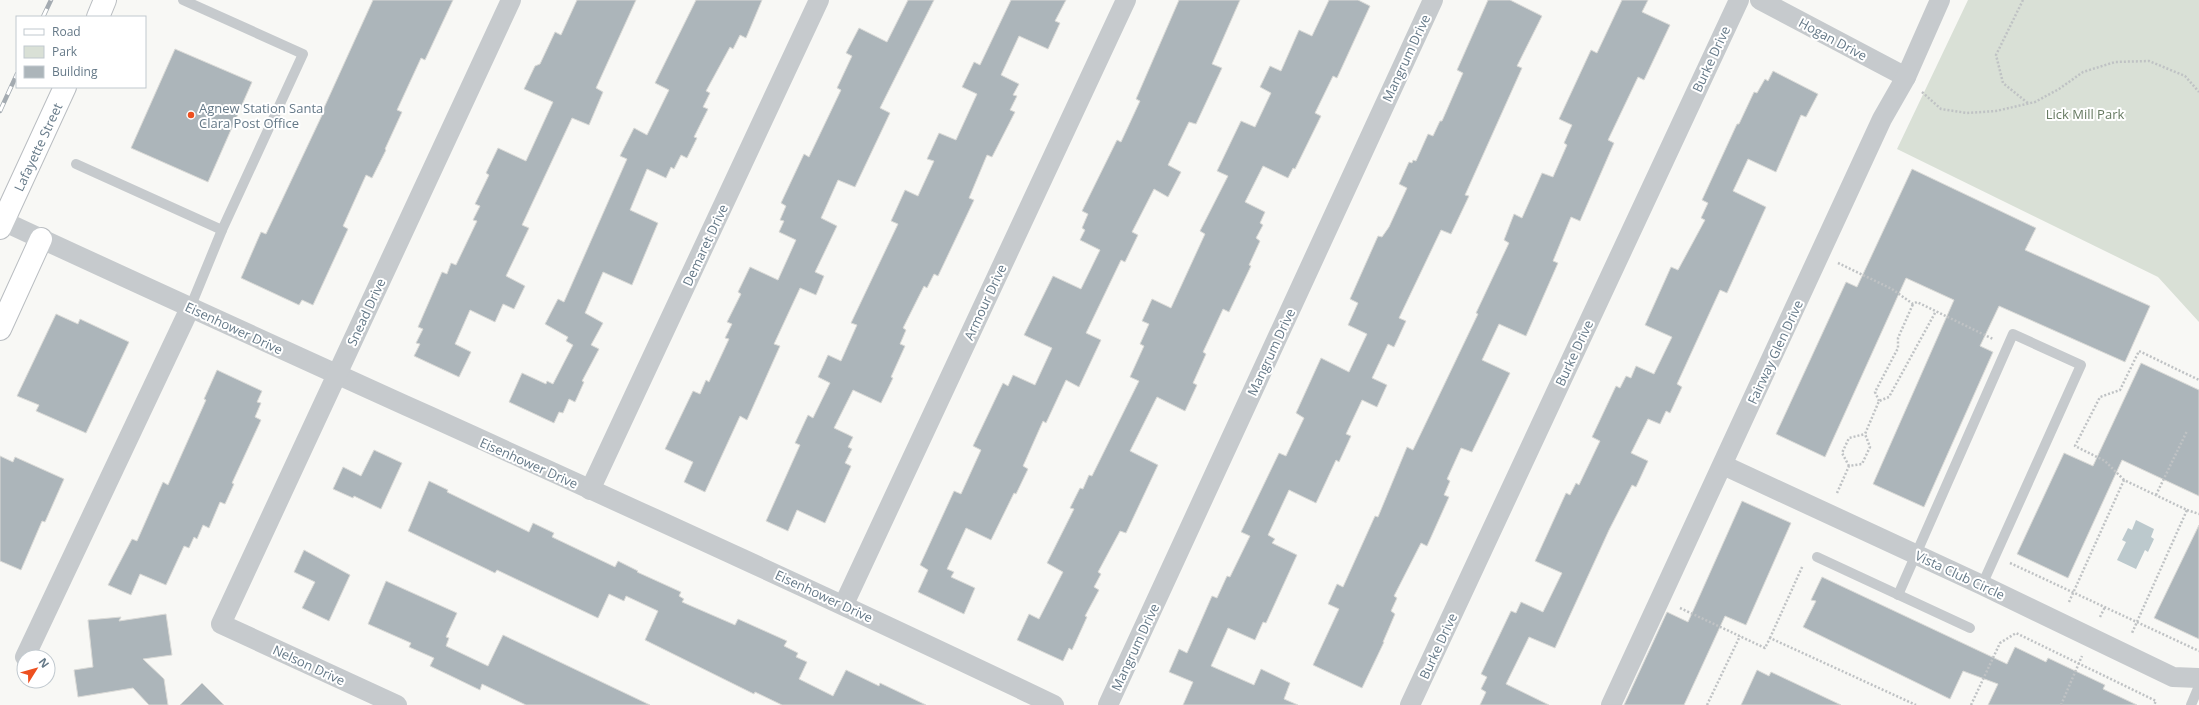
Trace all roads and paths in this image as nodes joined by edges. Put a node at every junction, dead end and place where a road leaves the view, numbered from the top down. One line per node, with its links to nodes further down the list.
1 (105, 0): 11 (main road)
2 (183, 0): 18 (lane)
3 (511, 0): 26 (street, Snead Drive)
4 (819, 0): 33 (street, Demaret Drive)
5 (1126, 0): 44 (street, Armour Drive)
6 (1433, 0): 59 (street, Mangrum Drive)
7 (1739, 0): 60 (street, Burke Drive)
8 (1760, 0): 12 (street, Hogan Drive)
9 (1940, 0): 12 (street, Fairway Glen Drive)
10 (2023, 0): 15 (path)
11 (98, 16)
12 (1906, 77): 15 (path); 20 (street, Fairway Glen Drive)
13 (65, 88): 17 (main road, Lafayette Street)
14 (2199, 92): 15 (path)
15 (2029, 104)
16 (76, 164): 18 (lane)
17 (2, 225): 19 (street, Eisenhower Drive)
18 (222, 230): 22 (lane)
19 (41, 239): 22 (street, Eisenhower Drive); 24 (main road)
20 (1819, 255): 21 (path); 30 (street, Fairway Glen Drive)
21 (1913, 304): 23 (path); 28 (path)
22 (190, 308): 26 (street, Eisenhower Drive); 51 (street)
23 (1936, 311): 25 (path); 28 (path)
24 (0, 329)
25 (2007, 346): 37 (lane); 38 (lane)
26 (336, 376): 33 (street, Eisenhower Drive); 47 (street, Snead Drive)
27 (2199, 380): 32 (path)
28 (1879, 401): 31 (path)
29 (2187, 430): 34 (path)
30 (1723, 465): 37 (street, Vista Club Circle); 43 (street, Fairway Glen Drive)
31 (1849, 466)
32 (2124, 480): 34 (path); 41 (path)
33 (590, 490): 44 (street, Eisenhower Drive)
34 (2156, 495): 35 (path)
35 (2187, 510): 36 (path); 45 (path)
36 (2199, 514)
37 (1917, 555): 40 (street, Vista Club Circle); 42 (lane)
38 (1995, 556): 40 (lane); 41 (path)
39 (1817, 557): 42 (lane)
40 (1982, 585): 46 (street, Vista Club Circle)
41 (2074, 592): 45 (path); 46 (path)
42 (1898, 595): 48 (lane)
43 (1660, 599): 49 (path); 61 (street, Fairway Glen Drive)
44 (844, 604): 58 (street, Eisenhower Drive)
45 (2137, 622): 52 (path); 53 (path)
46 (2059, 623): 50 (street, Vista Club Circle)
47 (221, 624): 57 (street, Nelson Drive)
48 (1970, 628)
49 (1740, 636): 62 (path); 63 (path)
50 (2090, 638): 53 (street, Vista Club Circle); 54 (path)
51 (29, 649)
52 (2199, 651)
53 (2122, 654): 55 (street, Vista Club Circle)
54 (2079, 663): 64 (path); 65 (path); 66 (path)
55 (2199, 678)
56 (2199, 686): 67 (lane)
57 (397, 705)
58 (1054, 705)
59 (1108, 705)
60 (1410, 705)
61 (1611, 705)
62 (1707, 705)
63 (1916, 705)
64 (1971, 705)
65 (2061, 705)
66 (2154, 705)
67 (2191, 705)

